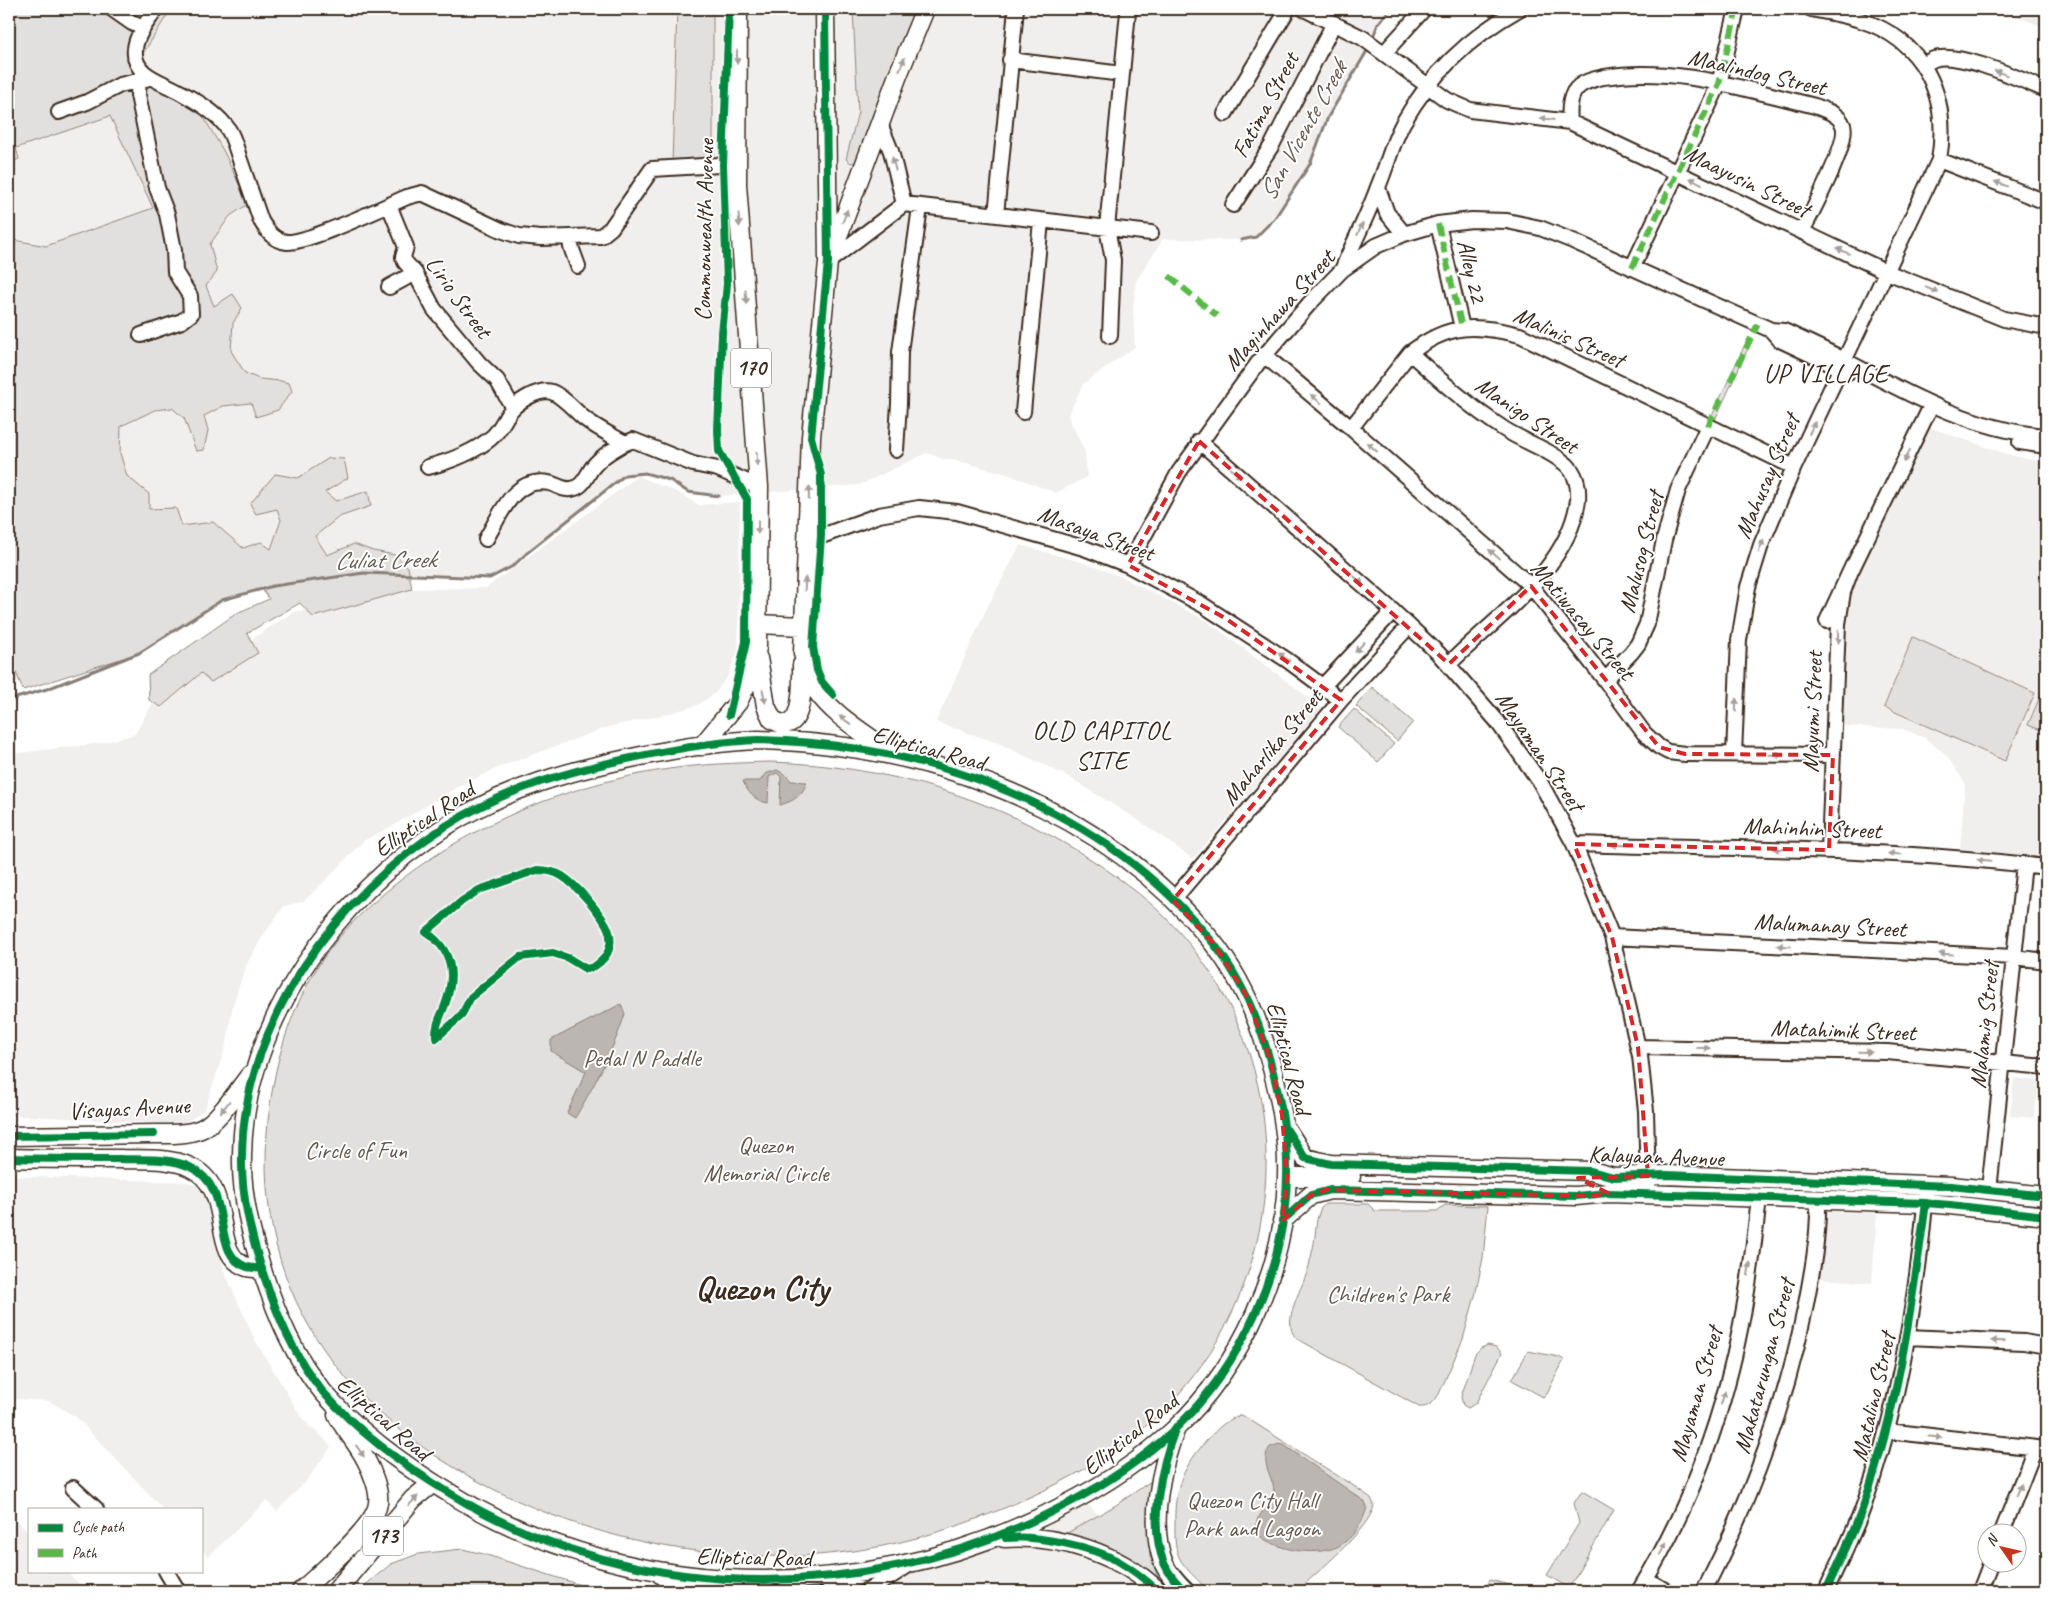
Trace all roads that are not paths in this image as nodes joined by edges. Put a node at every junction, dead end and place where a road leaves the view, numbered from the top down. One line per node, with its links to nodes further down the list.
1 (112, 9): 15 (street)
2 (156, 9): 15 (street)
3 (738, 9): 29 (main road, Commonwealth Avenue / 170, one-way to 29)
4 (825, 9): 45 (main road)
5 (925, 9): 27 (main road, one-way to 5)
6 (1016, 9): 17 (street)
7 (1131, 9): 19 (street)
8 (1288, 9): 25 (street)
9 (1304, 9): 14 (street, Maayusin Street)
10 (1424, 9): 16 (street)
11 (1519, 9): 22 (street)
12 (1738, 9): 21 (street)
13 (1811, 9): 18 (street, Mahusay Street)
14 (1334, 23): 16 (street, Maayusin Street); 35 (street, Fatima Street)
15 (143, 28): 20 (street)
16 (1385, 52): 22 (street, Maayusin Street)
17 (1010, 60): 19 (street); 37 (street)
18 (1924, 65): 23 (street, one-way to 18); 28 (street, Mahusay Street)
19 (1122, 74): 40 (street)
20 (145, 79): 24 (street); 33 (street); 54 (street)
21 (1719, 84): 26 (street, Maalindog Street); 30 (street); 41 (street, Maalindog Street)
22 (1428, 85): 26 (street, Maayusin Street, one-way to 22); 31 (street)
23 (2046, 90)
24 (59, 112)
25 (1225, 114)
26 (1570, 122): 30 (street, Maayusin Street)
27 (880, 124): 34 (street, one-way to 27); 45 (main road, one-way to 27)
28 (1939, 160): 32 (street, one-way to 28); 49 (street, Mahusay Street)
29 (737, 164): 44 (street); 71 (main road, Commonwealth Avenue / 170, one-way to 71)
30 (1678, 173): 41 (street, Maayusin Street, one-way to 30); 47 (street)
31 (1378, 188): 43 (street); 48 (street, one-way to 31)
32 (2046, 202)
33 (388, 204): 44 (street); 50 (street, Lirio Street)
34 (904, 204): 36 (street); 45 (street)
35 (1233, 205)
36 (920, 207): 37 (street); 68 (street)
37 (996, 215): 38 (street)
38 (1041, 220): 40 (street); 60 (street)
39 (1438, 224): 43 (street, Maginhawa Street); 47 (street, Maginhawa Street); 53 (street, Alley 22)
40 (1107, 228): 42 (street); 55 (street)
41 (1802, 232): 49 (street, Maayusin Street, one-way to 41)
42 (1151, 233)
43 (1404, 234): 48 (street, Maginhawa Street)
44 (570, 238): 46 (street)
45 (828, 262): 73 (main road, one-way to 45)
46 (578, 266)
47 (1632, 268): 58 (street, Maginhawa Street)
48 (1342, 270): 57 (street, Maginhawa Street)
49 (1887, 272): 52 (street, Maayusin Street, one-way to 52); 58 (street, Mahusay Street)
50 (415, 273): 51 (street); 59 (street, Lirio Street)
51 (389, 287)
52 (2046, 327)
53 (1462, 328): 56 (street, Malinis Street); 62 (street, Malinis Street)
54 (141, 335)
55 (1110, 336)
56 (1410, 353): 63 (street, Malinis Street); 75 (street, Manigo Street)
57 (1264, 355): 63 (street, Matiwasay Street, one-way to 57); 66 (street, Maginhawa Street)
58 (1843, 365): 61 (street, Maginhawa Street); 64 (street, Maginhawa Street); 70 (street, Mahusay Street, one-way to 58)
59 (513, 408): 65 (street); 69 (street)
60 (1023, 412)
61 (1928, 412): 67 (street, Maginhawa Street); 89 (street, Mayumi Street, one-way to 89)
62 (1708, 426): 70 (street, Malinis Street); 83 (street, Malusog Street)
63 (1351, 428): 75 (street, Matiwasay Street, one-way to 63)
64 (2046, 436)
65 (625, 442): 71 (street); 72 (street)
66 (1199, 442): 74 (street, Maginhawa Street); 76 (street, Mayaman Street, one-way to 76)
67 (2046, 446)
68 (896, 450)
69 (428, 467)
70 (1794, 467): 87 (street, Mahusay Street, one-way to 70)
71 (758, 487): 77 (main road, Commonwealth Avenue / 170, one-way to 77)
72 (486, 539)
73 (808, 541): 74 (street, Masaya Street); 78 (main road, one-way to 73)
74 (1128, 565): 84 (street, Masaya Street, one-way to 74)
75 (1531, 586): 82 (street, Manigo Street); 83 (street, Matiwasay Street)
76 (1393, 611): 79 (street, Mayaman Street); 84 (street, Maharlika Street, one-way to 84)
77 (757, 624): 78 (main road); 80 (main road, Commonwealth Avenue / 170)
78 (802, 626): 81 (main road)
79 (1409, 626): 82 (street, Mayaman Street); 85 (street, Maharlika Street)
80 (757, 648): 81 (main road, one-way to 81); 86 (main road, Commonwealth Avenue / 170)
81 (803, 653): 88 (main road, one-way to 81)
82 (1449, 664): 90 (street, Mayaman Street)
83 (1605, 680): 87 (street, Matiwasay Street)
84 (1323, 686): 85 (street, Masaya Street)
85 (1340, 700): 94 (street, Maharlika Street)
86 (702, 746): 88 (main road, Elliptical Road); 101 (main road, Elliptical Road)
87 (1734, 754): 89 (street, Matiwasay Street, one-way to 89)
88 (894, 755): 94 (main road, Elliptical Road)
89 (1833, 755): 91 (street, Mayumi Street)
90 (1574, 844): 91 (street, Mahinhin Street, one-way to 90); 95 (street, Mayaman Street)
91 (1829, 850): 92 (street, Mahinhin Street, one-way to 91)
92 (2024, 864): 93 (street, Mahinhin Street); 96 (street, Malamig Street)
93 (2046, 867)
94 (1173, 900): 102 (main road, Elliptical Road)
95 (1612, 937): 96 (street, Malumanay Street, one-way to 95); 98 (street, Mayaman Street)
96 (2014, 957): 97 (street, Malumanay Street); 99 (street, Malamig Street)
97 (2046, 960)
98 (1638, 1048): 99 (street, Matahimik Street, one-way to 99); 107 (street, Mayaman Street)
99 (2002, 1062): 100 (street, Matahimik Street); 112 (street, Malamig Street)
100 (2046, 1067)
101 (255, 1069): 104 (main road, Visayas Avenue, one-way to 104); 120 (main road, Elliptical Road)
102 (1283, 1124): 108 (main road, Elliptical Road); 110 (main road, Kalayaan Avenue)
103 (10, 1136): 104 (main road, Visayas Avenue); 105 (main road)
104 (29, 1136): 106 (main road)
105 (9, 1158): 106 (main road, Visayas Avenue)
106 (28, 1158): 120 (main road, Visayas Avenue)
107 (1648, 1176): 110 (main road, Kalayaan Avenue); 111 (main road, Kalayaan Avenue); 113 (street, Mayaman Street)
108 (1287, 1177): 109 (main road, Kalayaan Avenue); 119 (main road, Elliptical Road)
109 (1326, 1183): 110 (main road, Kalayaan Avenue); 110 (main road, Kalayaan Avenue); 119 (main road, Kalayaan Avenue)
110 (1610, 1185): 113 (main road, Kalayaan Avenue)
111 (1927, 1186): 112 (main road, Kalayaan Avenue); 117 (street, Matalino Street)
112 (1989, 1190): 114 (main road, Kalayaan Avenue)
113 (1647, 1194): 115 (main road, Kalayaan Avenue)
114 (2046, 1196)
115 (1759, 1197): 116 (main road, Kalayaan Avenue); 140 (street, Mayaman Street, one-way to 115)
116 (1818, 1200): 117 (main road, Kalayaan Avenue); 153 (street, Makatarungan Street)
117 (1926, 1203): 118 (main road, Kalayaan Avenue); 121 (street, Matalino Street)
118 (2046, 1216)
119 (1282, 1221): 124 (main road, Elliptical Road)
120 (262, 1269): 123 (main road, Elliptical Road)
121 (1907, 1337): 122 (street, one-way to 121); 125 (street, Matalino Street)
122 (2046, 1346)
123 (326, 1394): 127 (main road, Elliptical Road); 137 (main road, 173, one-way to 137)
124 (1176, 1428): 131 (main road, Elliptical Road); 150 (main road)
125 (1887, 1431): 126 (street, one-way to 126); 154 (street, Matalino Street)
126 (2041, 1448): 130 (street, one-way to 126)
127 (433, 1483): 133 (main road, Elliptical Road); 143 (main road, 173, one-way to 127)
128 (73, 1488): 129 (street)
129 (95, 1508)
130 (2007, 1522)
131 (996, 1538): 132 (main road, Elliptical Road); 149 (main road)
132 (910, 1564): 136 (main road, Elliptical Road); 148 (street)
133 (655, 1570): 138 (main road, Elliptical Road); 144 (main road)
134 (167, 1572): 141 (street)
135 (1987, 1572): 155 (street)
136 (860, 1574): 139 (main road, Elliptical Road); 147 (main road)
137 (316, 1577): 142 (main road, 173); 143 (main road)
138 (710, 1578): 139 (main road, Elliptical Road); 145 (main road)
139 (801, 1579): 146 (main road)
140 (1646, 1579): 151 (street, Mayaman Street); 152 (street)
141 (178, 1591)
142 (301, 1591)
143 (336, 1591)
144 (682, 1591)
145 (726, 1591)
146 (784, 1591)
147 (831, 1591)
148 (868, 1591)
149 (1158, 1591)
150 (1185, 1591)
151 (1639, 1591)
152 (1666, 1591)
153 (1704, 1591)
154 (1826, 1591)
155 (1980, 1591)

